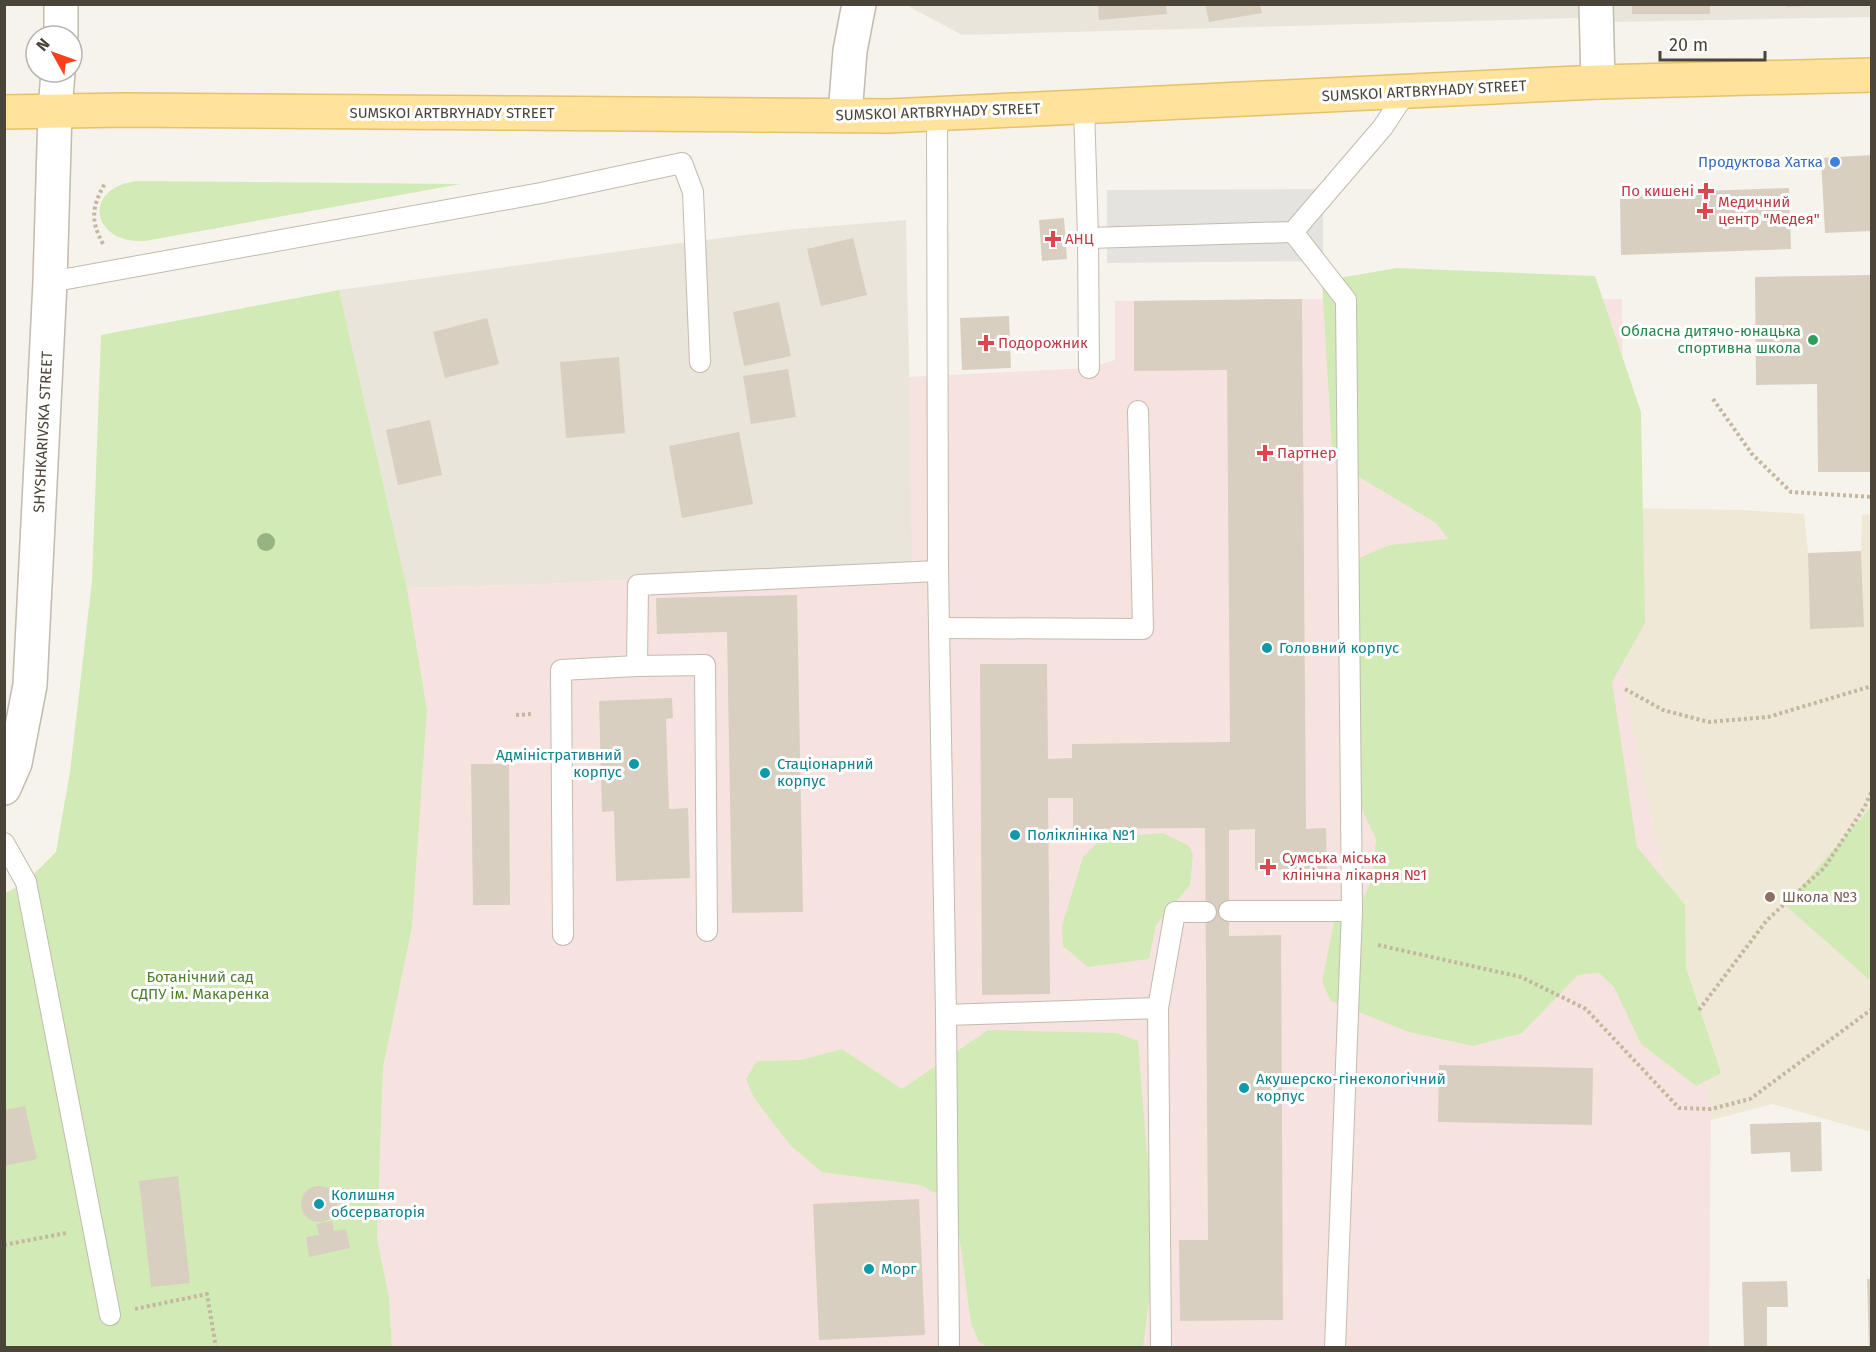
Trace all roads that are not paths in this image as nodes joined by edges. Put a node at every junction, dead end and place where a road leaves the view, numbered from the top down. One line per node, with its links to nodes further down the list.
1 (61, 4): 4 (street)
2 (859, 4): 13 (street)
3 (1596, 4): 6 (street)
4 (60, 24)
5 (1872, 75): 6 (main road, SUMSKOI ARTBRYHADY STREET)
6 (1598, 82): 8 (main road, SUMSKOI ARTBRYHADY STREET)
7 (57, 84): 10 (street, SHYSHKARIVSKA STREET)
8 (1406, 92): 9 (main road, SUMSKOI ARTBRYHADY STREET); 14 (lane)
9 (1084, 107): 12 (main road, SUMSKOI ARTBRYHADY STREET); 15 (lane)
10 (55, 111): 11 (main road, SUMSKOI ARTBRYHADY STREET); 13 (main road, SUMSKOI ARTBRYHADY STREET); 16 (street, SHYSHKARIVSKA STREET)
11 (4, 112)
12 (937, 114): 13 (main road, SUMSKOI ARTBRYHADY STREET); 20 (lane)
13 (845, 115)
14 (1293, 232): 15 (lane); 26 (lane)
15 (1088, 238): 18 (lane)
16 (50, 282): 17 (lane); 23 (street, SHYSHKARIVSKA STREET)
17 (700, 362)
18 (1089, 368)
19 (1138, 411): 21 (lane)
20 (939, 571): 21 (lane); 22 (lane)
21 (940, 628): 31 (lane)
22 (637, 666): 28 (lane); 29 (lane)
23 (4, 788)
24 (4, 843): 32 (lane)
25 (1229, 911): 26 (lane)
26 (1352, 911): 35 (lane)
27 (1206, 912): 30 (lane)
28 (706, 930)
29 (563, 935)
30 (1158, 1008): 31 (lane); 34 (lane)
31 (946, 1015): 33 (lane)
32 (110, 1315)
33 (949, 1347)
34 (1161, 1347)
35 (1335, 1347)

